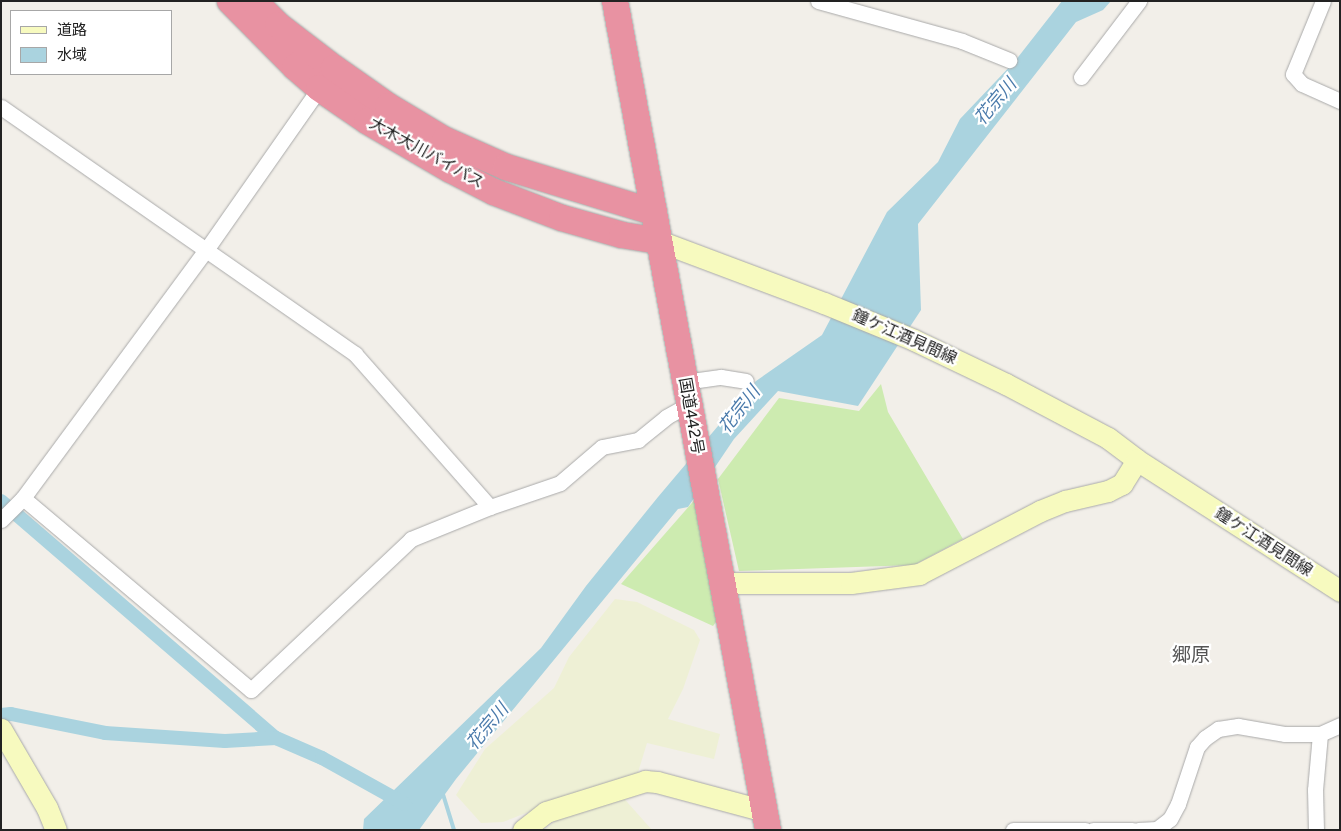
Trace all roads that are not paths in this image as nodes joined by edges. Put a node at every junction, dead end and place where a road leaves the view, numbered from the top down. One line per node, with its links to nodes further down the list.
1 (230, 1): 9 (highway, 大木大川バイパス)
2 (254, 1): 9 (highway, 大木大川バイパス)
3 (615, 1): 12 (highway, 国道442号)
4 (818, 1): 7 (street)
5 (1139, 1): 8 (street)
6 (1323, 1): 10 (street)
7 (1009, 60)
8 (1081, 77)
9 (327, 78): 12 (highway, 大木大川バイパス); 13 (street); 14 (highway, 大木大川バイパス)
10 (1340, 101)
11 (1, 107): 13 (street)
12 (652, 212): 14 (highway, 国道442号)
13 (206, 250): 18 (street); 19 (street)
14 (662, 255): 16 (highway, 国道442号); 17 (main road, 鐘ケ江酒見間線)
15 (746, 381): 16 (street)
16 (686, 393): 18 (street); 20 (highway, 国道442号)
17 (1137, 460): 20 (main road); 21 (main road, 鐘ケ江酒見間線)
18 (490, 507): 19 (street)
19 (11, 509)
20 (723, 583): 25 (highway, 国道442号)
21 (1340, 591)
22 (1340, 725): 24 (street)
23 (1, 730): 26 (main road)
24 (1320, 734): 32 (street); 33 (street)
25 (767, 820): 27 (main road)
26 (56, 830)
27 (522, 830)
28 (1013, 830): 29 (street)
29 (1085, 830)
30 (1093, 830): 31 (street)
31 (1132, 830)
32 (1138, 830)
33 (1316, 830)

